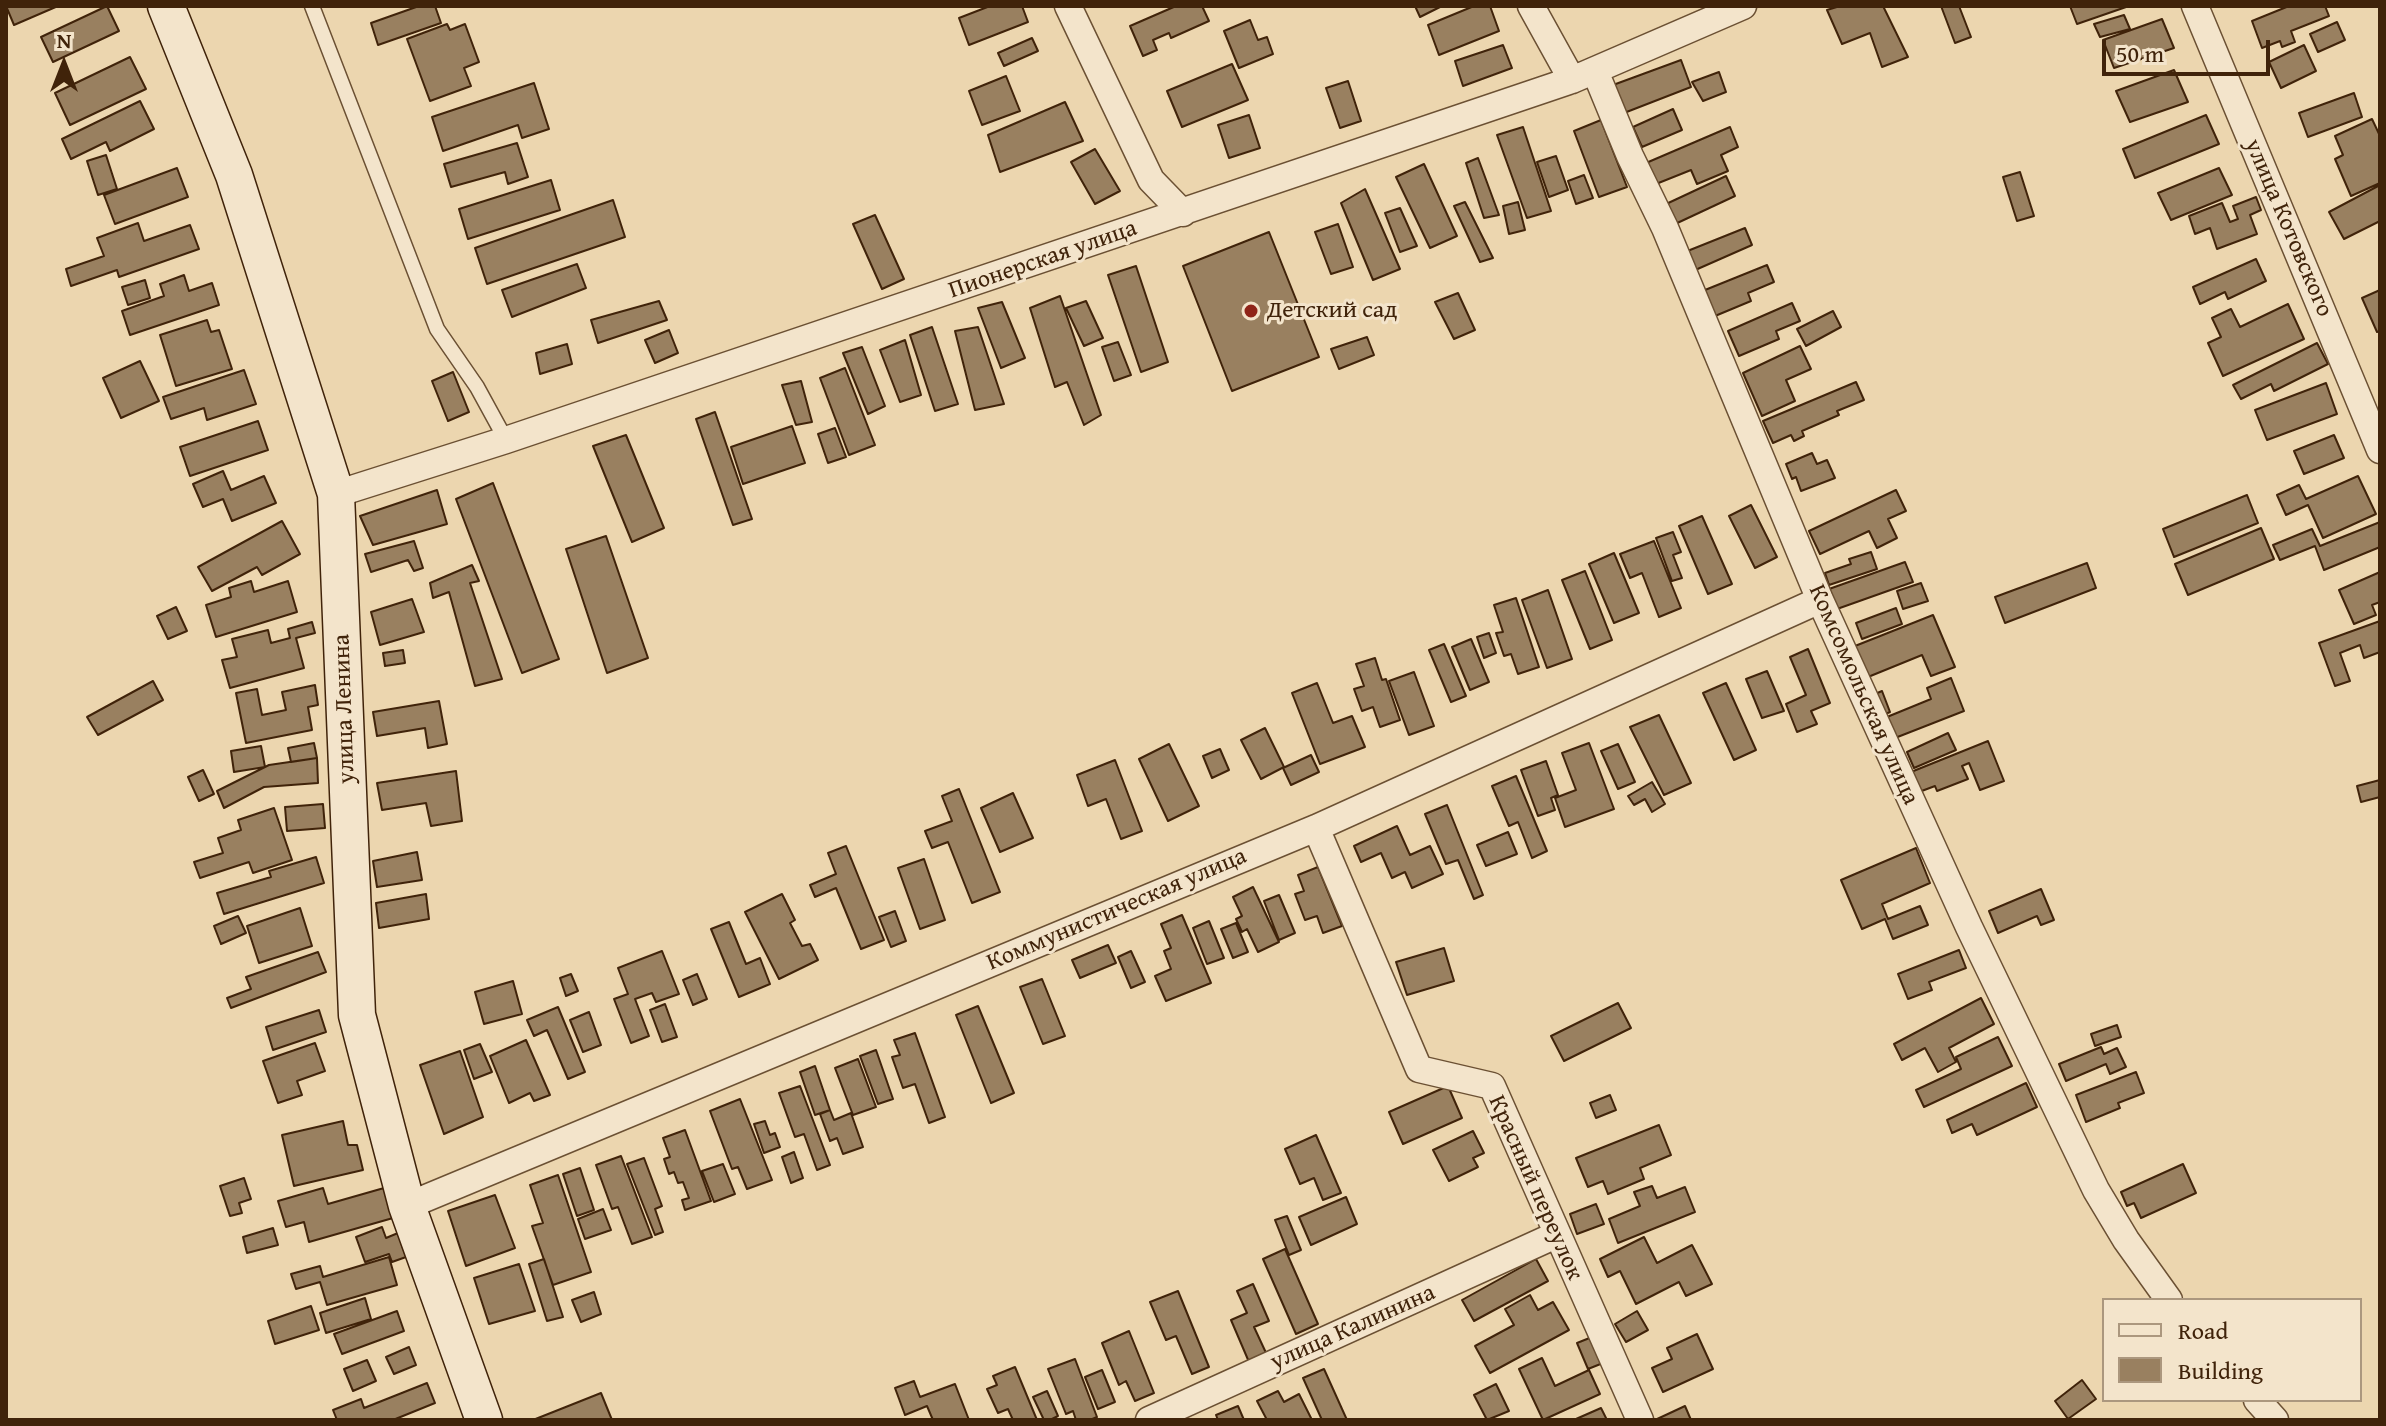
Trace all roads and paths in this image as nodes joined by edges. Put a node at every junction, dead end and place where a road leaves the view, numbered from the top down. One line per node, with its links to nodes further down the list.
1 (166, 6): 13 (street, улица Ленина)
2 (312, 6): 11 (lane)
3 (1068, 6): 8 (street)
4 (1531, 6): 7 (street, Комсомольская улица)
5 (1743, 6): 7 (street, Пионерская улица)
6 (2195, 6): 12 (street, улица Котовского)
7 (1584, 75): 9 (street, Пионерская улица); 14 (street, Комсомольская улица)
8 (1151, 180): 9 (street); 10 (street)
9 (1183, 213): 10 (street, Пионерская улица)
10 (1134, 230): 11 (street, Пионерская улица)
11 (506, 440): 13 (street, Пионерская улица)
12 (2380, 450)
13 (336, 494): 16 (street, улица Ленина)
14 (1820, 600): 15 (street, Коммунистическая улица); 18 (street, Комсомольская улица)
15 (1316, 828): 16 (street, Коммунистическая улица); 17 (street, Красный переулок)
16 (407, 1206): 20 (street, улица Ленина)
17 (1556, 1235): 21 (street, улица Калинина); 22 (street, Красный переулок)
18 (2168, 1298)
19 (2259, 1402): 23 (street)
20 (484, 1420)
21 (1149, 1420)
22 (1640, 1420)
23 (2275, 1420)

